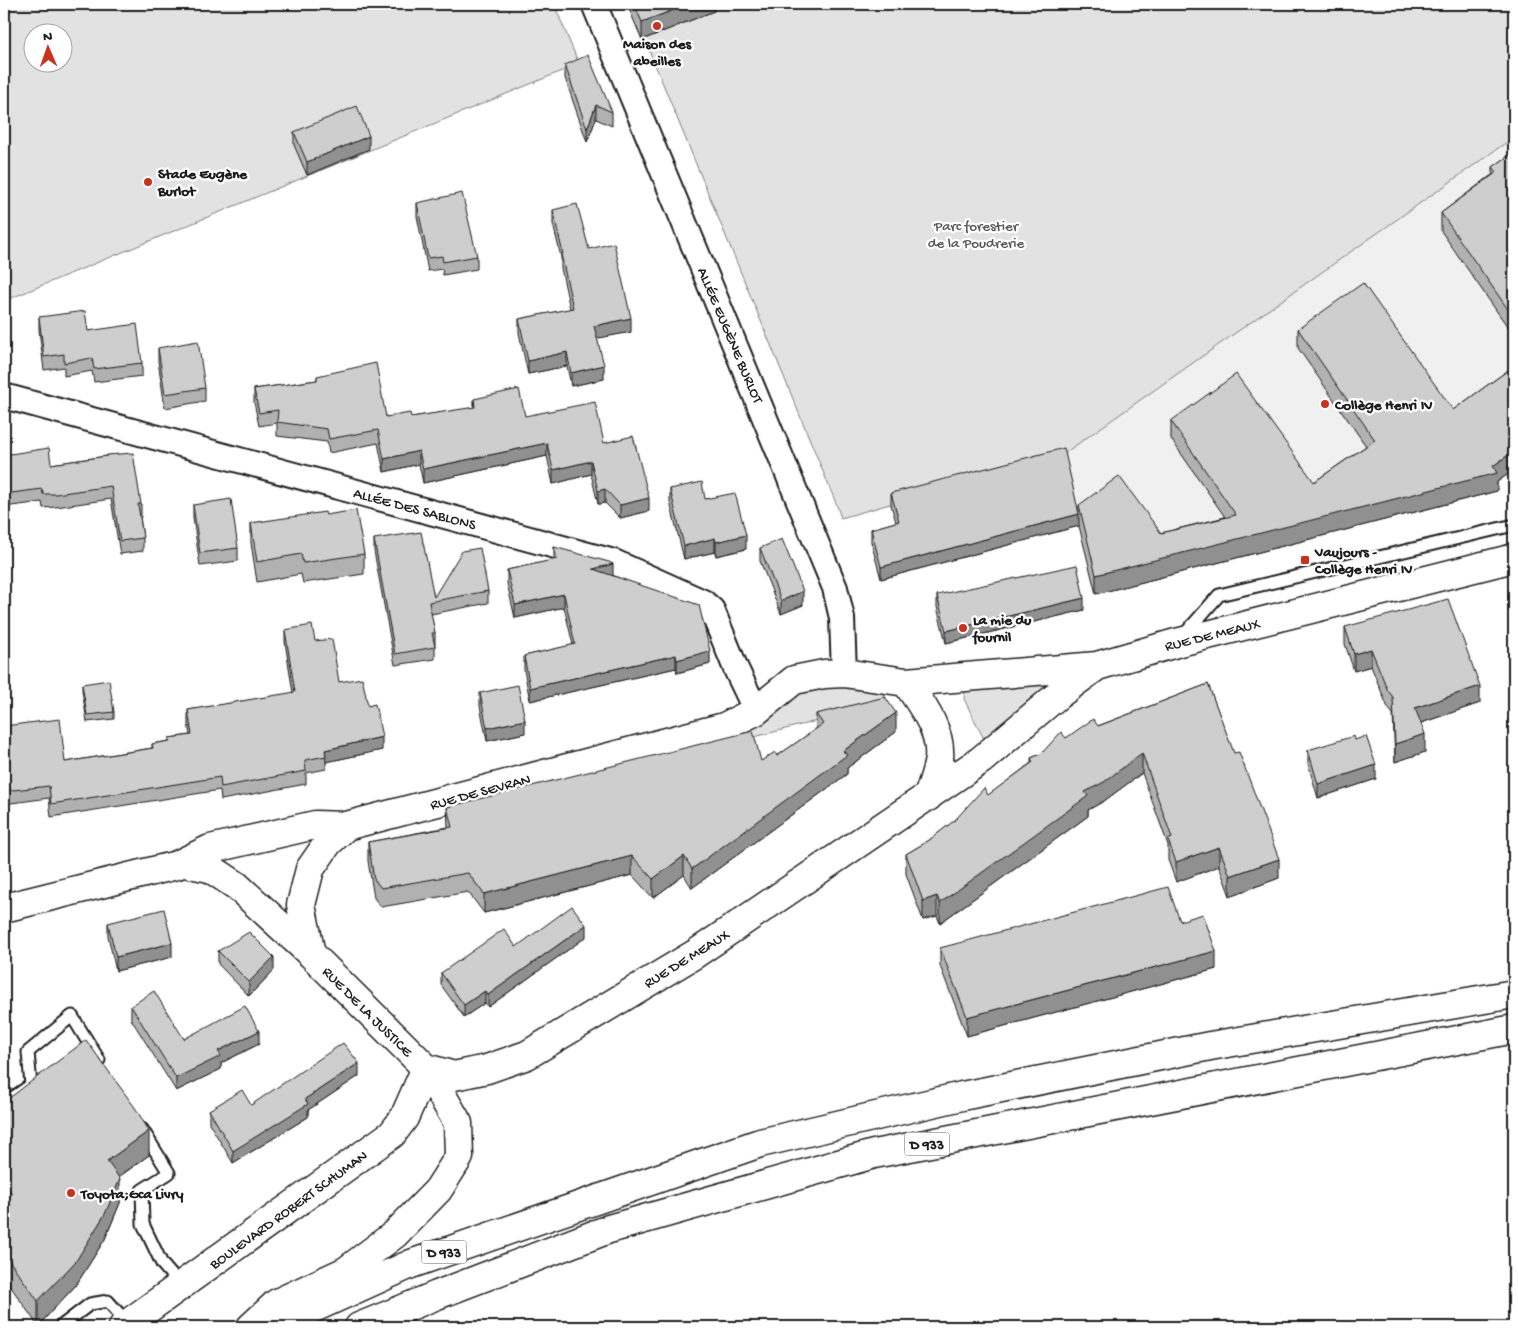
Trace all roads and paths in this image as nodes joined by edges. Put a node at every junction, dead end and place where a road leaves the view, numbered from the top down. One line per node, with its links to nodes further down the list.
1 (594, 4): 7 (street, ALLÉE EUGÈNE BURLOT)
2 (4, 396): 9 (street, ALLÉE DES SABLONS)
3 (1514, 525): 5 (lane)
4 (1514, 558): 5 (main road, RUE DE MEAUX)
5 (1176, 643): 6 (main road, RUE DE MEAUX)
6 (1097, 666): 8 (main road, RUE DE MEAUX); 10 (main road, RUE DE MEAUX)
7 (844, 673): 8 (main road, RUE DE SEVRAN); 9 (main road, RUE DE SEVRAN)
8 (906, 682): 10 (main road)
9 (756, 711): 11 (main road, RUE DE SEVRAN)
10 (928, 797): 18 (main road, RUE DE MEAUX)
11 (346, 826): 12 (main road, RUE DE SEVRAN); 14 (main road, RUE DE LA JUSTICE)
12 (185, 863): 13 (main road, RUE DE SEVRAN); 14 (main road, RUE DE LA JUSTICE)
13 (4, 908)
14 (311, 954): 18 (main road, RUE DE LA JUSTICE)
15 (1514, 994): 25 (main road, D 933)
16 (1514, 1029): 26 (main road, D 933)
17 (103, 1066): 19 (lane)
18 (426, 1068): 21 (main road, BOULEVARD ROBERT SCHUMAN); 24 (main road)
19 (4, 1104)
20 (133, 1115): 21 (lane)
21 (180, 1286): 22 (main road, BOULEVARD ROBERT SCHUMAN)
22 (126, 1325): 23 (lane)
23 (60, 1327)
24 (251, 1327)
25 (272, 1327)
26 (359, 1327)

